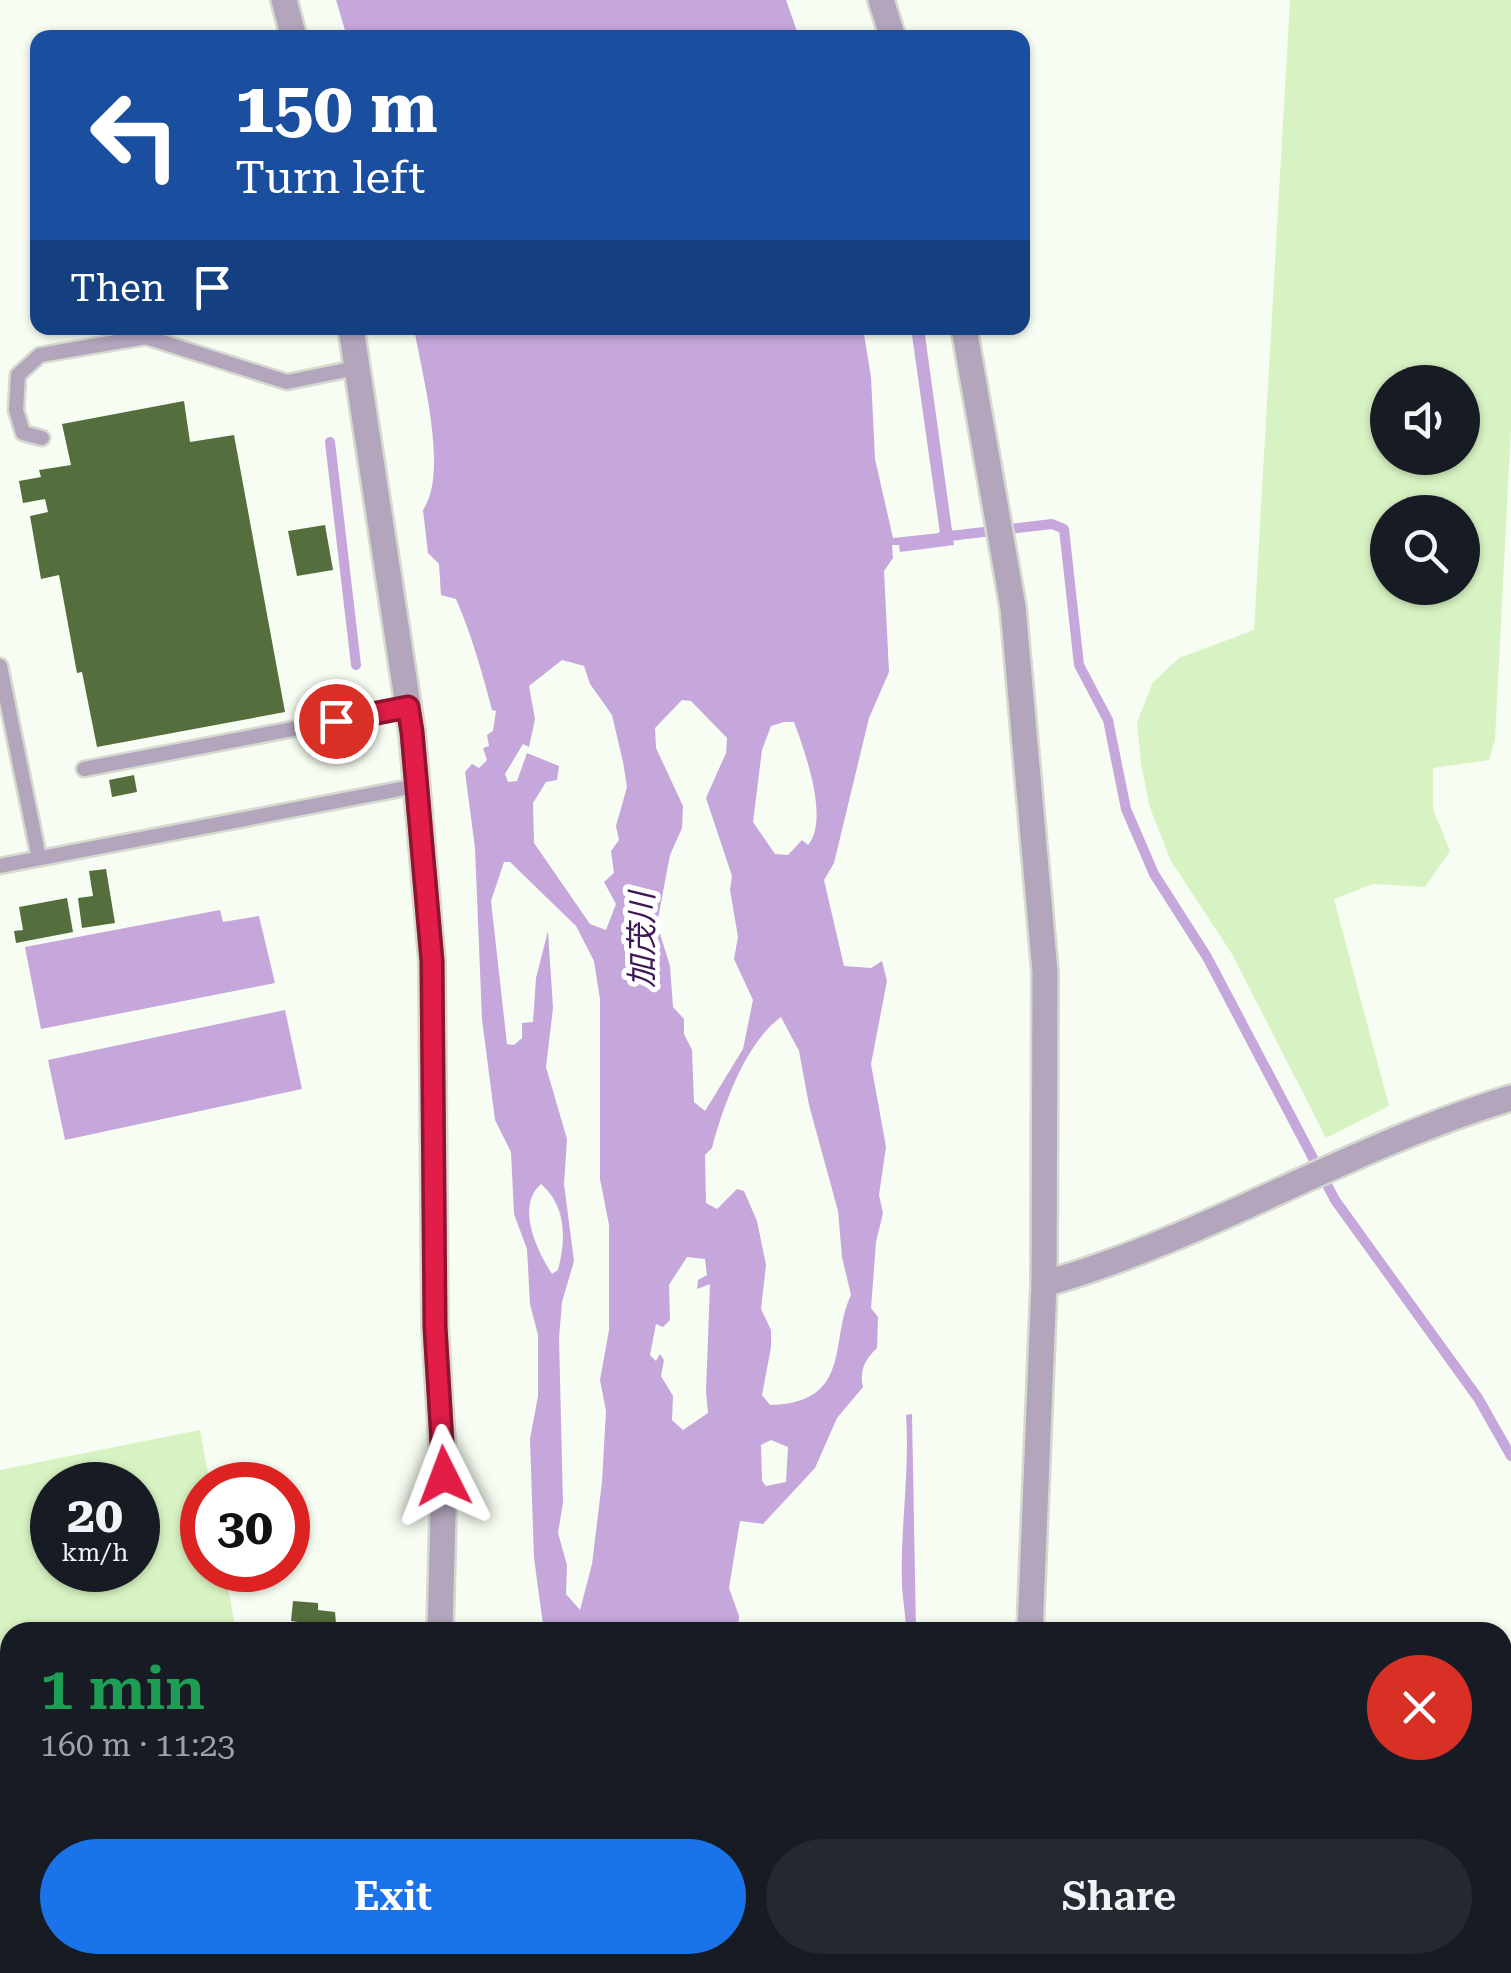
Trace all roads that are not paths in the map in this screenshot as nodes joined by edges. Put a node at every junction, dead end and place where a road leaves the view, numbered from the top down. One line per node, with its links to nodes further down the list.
1 (284, 0): 3 (street)
2 (881, 0): 4 (street)
3 (292, 30)
4 (890, 30)
5 (352, 335): 7 (street)
6 (965, 335): 16 (street)
7 (356, 368): 8 (lane); 10 (street)
8 (42, 438)
9 (0, 666): 13 (lane)
10 (408, 707): 11 (lane); 12 (street)
11 (84, 769)
12 (416, 786): 13 (lane); 17 (street)
13 (39, 858): 14 (lane)
14 (0, 866)
15 (1511, 1098): 16 (street)
16 (1044, 1284): 18 (street)
17 (440, 1622)
18 (1030, 1622)

